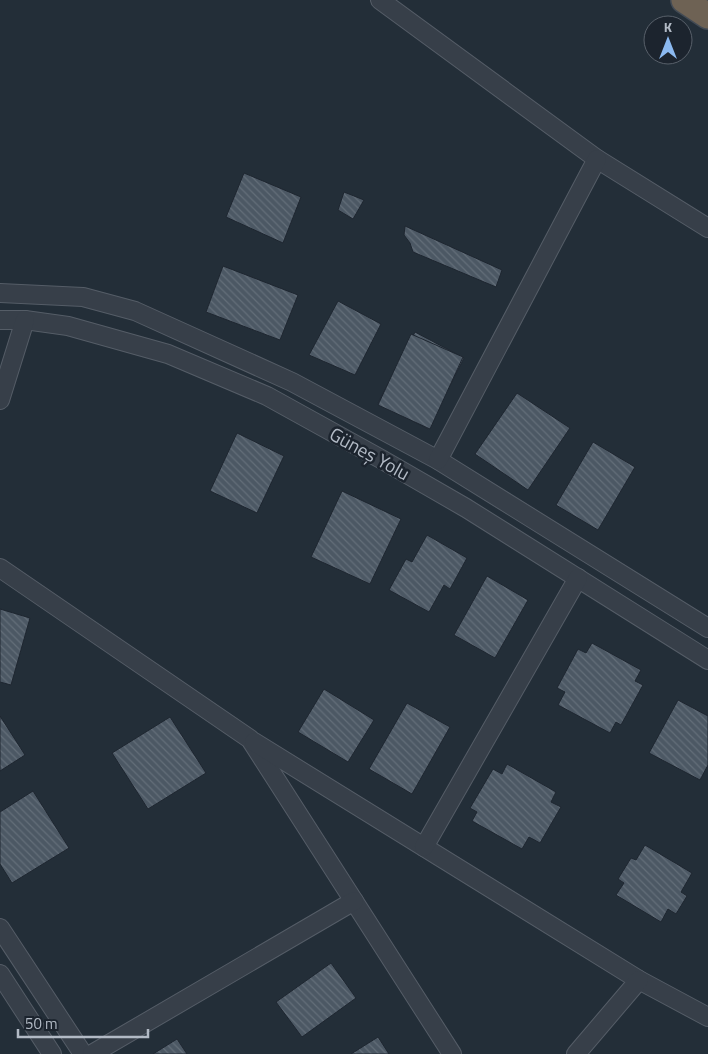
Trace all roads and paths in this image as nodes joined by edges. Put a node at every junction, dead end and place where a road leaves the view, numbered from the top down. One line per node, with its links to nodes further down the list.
1 (380, 0): 4 (street)
2 (684, 0): 3 (highway)
3 (708, 16)
4 (597, 159): 5 (street); 10 (street)
5 (708, 228)
6 (0, 293): 10 (street, Güneş Yolu)
7 (25, 320): 8 (street, Güneş Yolu); 9 (street); 12 (street, Güneş Yolu)
8 (0, 322)
9 (0, 400)
10 (438, 460): 13 (street, Güneş Yolu)
11 (0, 568): 15 (street)
12 (578, 578): 14 (street, Güneş Yolu); 16 (street)
13 (708, 628)
14 (708, 660)
15 (250, 739): 16 (street); 17 (street)
16 (424, 847): 20 (street)
17 (354, 900): 24 (street); 25 (street)
18 (0, 928): 23 (street)
19 (0, 974): 22 (street)
20 (640, 980): 21 (street); 26 (street)
21 (708, 1017)
22 (52, 1054)
23 (83, 1054)
24 (92, 1054)
25 (452, 1054)
26 (576, 1054)

